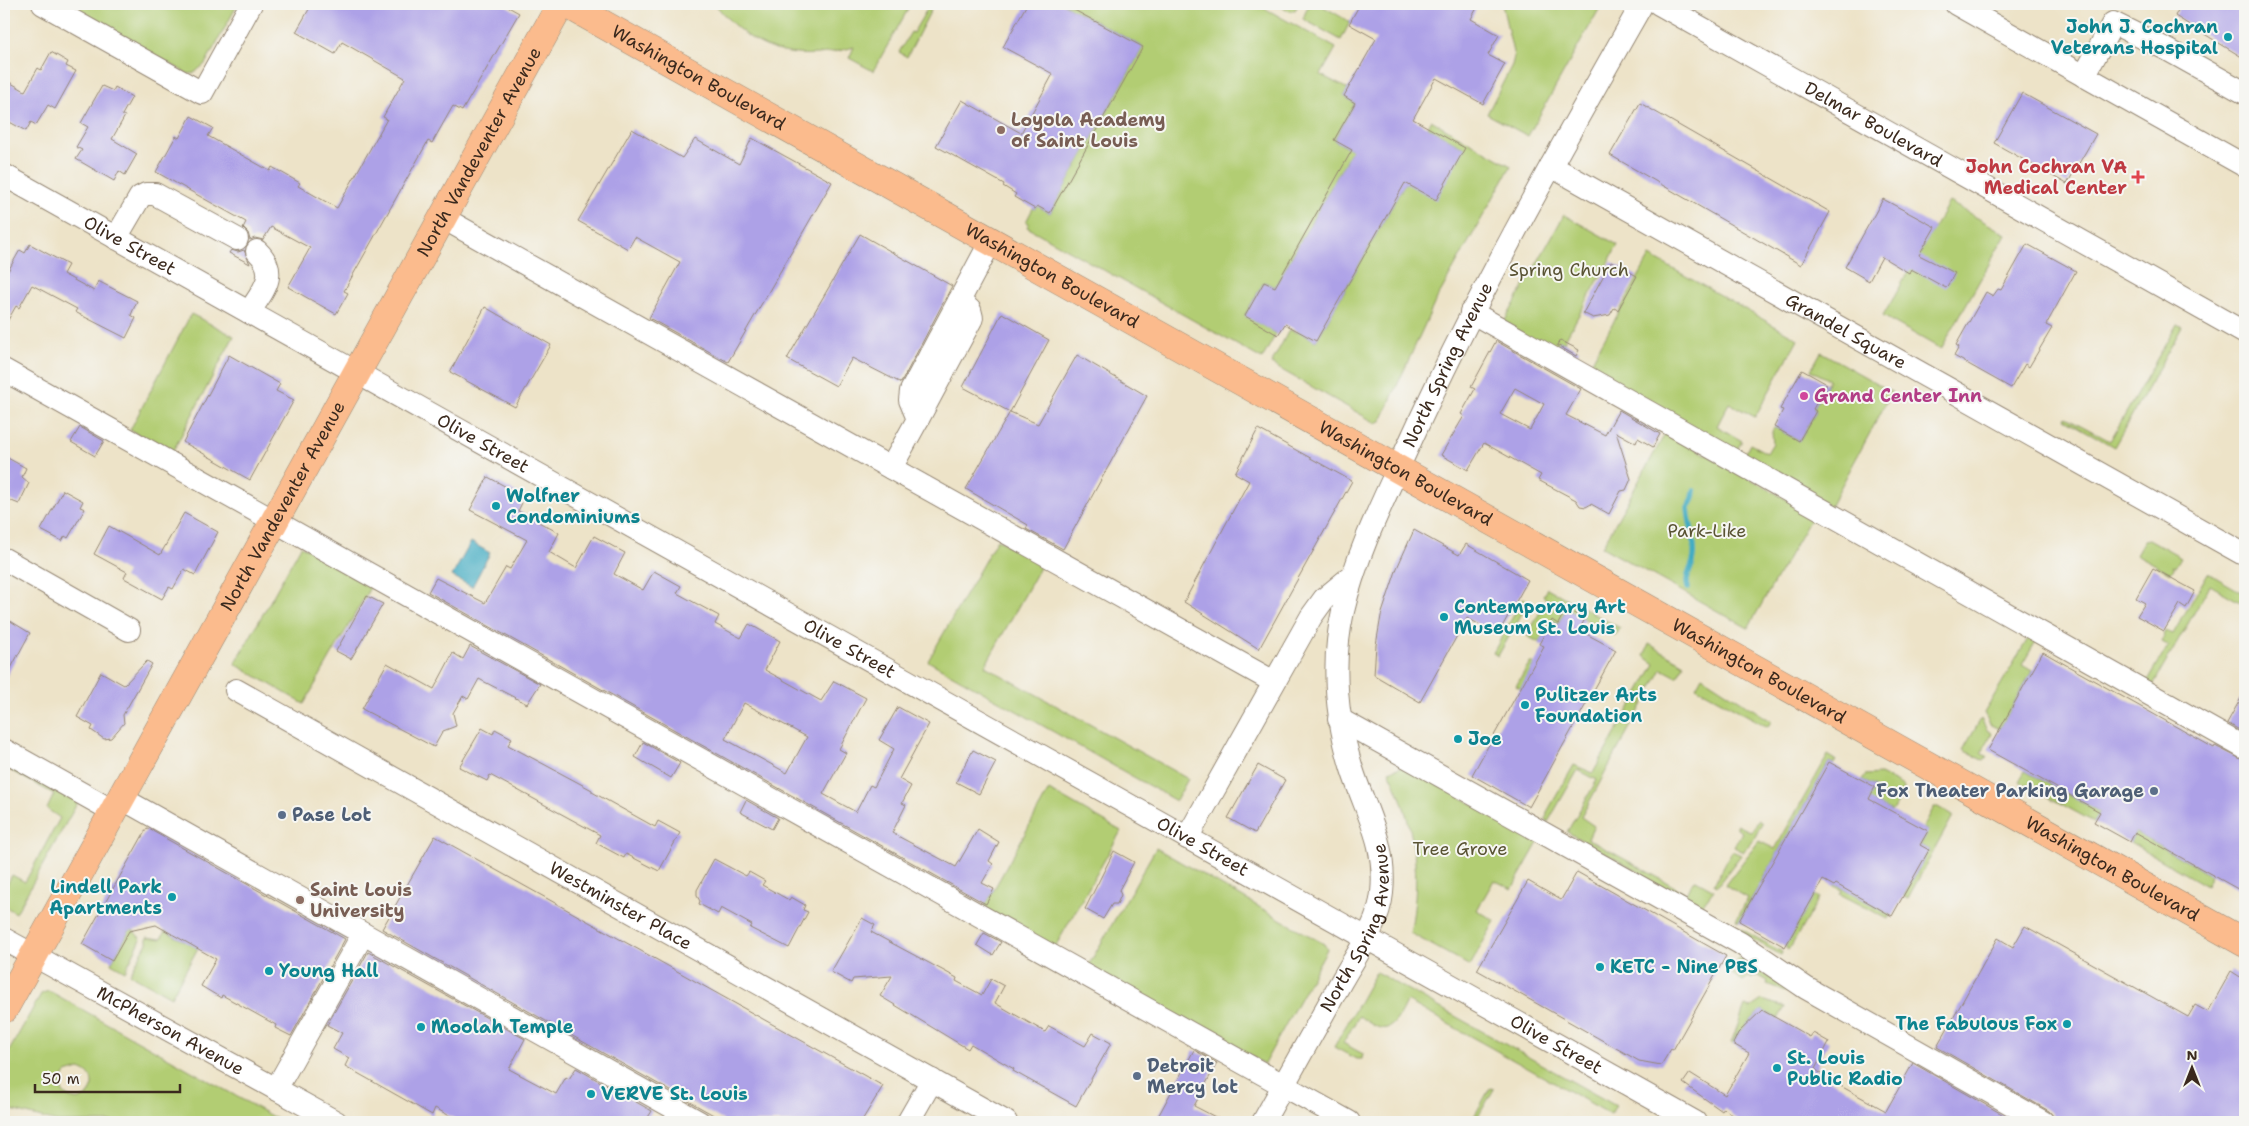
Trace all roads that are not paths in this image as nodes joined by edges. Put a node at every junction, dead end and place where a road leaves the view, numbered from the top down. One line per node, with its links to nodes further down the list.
1 (43, 4): 2 (street)
2 (251, 4)
3 (561, 4): 13 (main road, North Vandeventer Avenue)
4 (567, 4): 16 (main road, Washington Boulevard)
5 (1642, 4): 10 (street, North Spring Avenue)
6 (1659, 4): 20 (street, Delmar Boulevard)
7 (1956, 4): 8 (street)
8 (2084, 76): 9 (street); 11 (street)
9 (2245, 93)
10 (1551, 166): 19 (street, North Spring Avenue); 26 (street, Grandel Square)
11 (2245, 166)
12 (4, 175): 14 (street, Olive Street)
13 (443, 218): 22 (main road, North Vandeventer Avenue); 23 (street)
14 (116, 238): 15 (street); 18 (street, Olive Street)
15 (237, 239)
16 (991, 241): 23 (street); 24 (main road, Washington Boulevard)
17 (257, 251): 18 (street)
18 (249, 312): 22 (street, Olive Street)
19 (1471, 312): 24 (street, North Spring Avenue); 33 (street)
20 (2245, 334)
21 (4, 370): 25 (street)
22 (357, 373): 25 (main road, North Vandeventer Avenue); 36 (street, Olive Street)
23 (891, 468): 30 (street)
24 (1398, 469): 28 (street, North Spring Avenue); 40 (main road, Washington Boulevard)
25 (274, 522): 35 (main road, North Vandeventer Avenue); 44 (street)
26 (2245, 555)
27 (4, 559): 29 (street)
28 (1353, 575): 30 (street, North Spring Avenue); 32 (street, North Spring Avenue)
29 (129, 630)
30 (1274, 682): 36 (street, North Spring Avenue)
31 (236, 690): 43 (street, Westminster Place)
32 (1339, 719): 38 (street, North Spring Avenue); 53 (street)
33 (2245, 748)
34 (4, 750): 35 (street)
35 (117, 805): 37 (street); 41 (main road, North Vandeventer Avenue)
36 (1187, 838): 38 (street, Olive Street)
37 (363, 934): 45 (street); 47 (street)
38 (1366, 938): 44 (street, North Spring Avenue); 52 (street, Olive Street)
39 (4, 939): 41 (street, McPherson Avenue)
40 (2245, 943)
41 (33, 956): 42 (main road, North Vandeventer Avenue); 45 (street, McPherson Avenue)
42 (6, 1001)
43 (932, 1080): 48 (street); 49 (street, Westminster Place)
44 (1283, 1085): 50 (street, North Spring Avenue); 51 (street)
45 (276, 1090): 46 (street, McPherson Avenue)
46 (336, 1122)
47 (699, 1122)
48 (908, 1122)
49 (1006, 1122)
50 (1263, 1122)
51 (1349, 1122)
52 (1694, 1122)
53 (2043, 1122)

